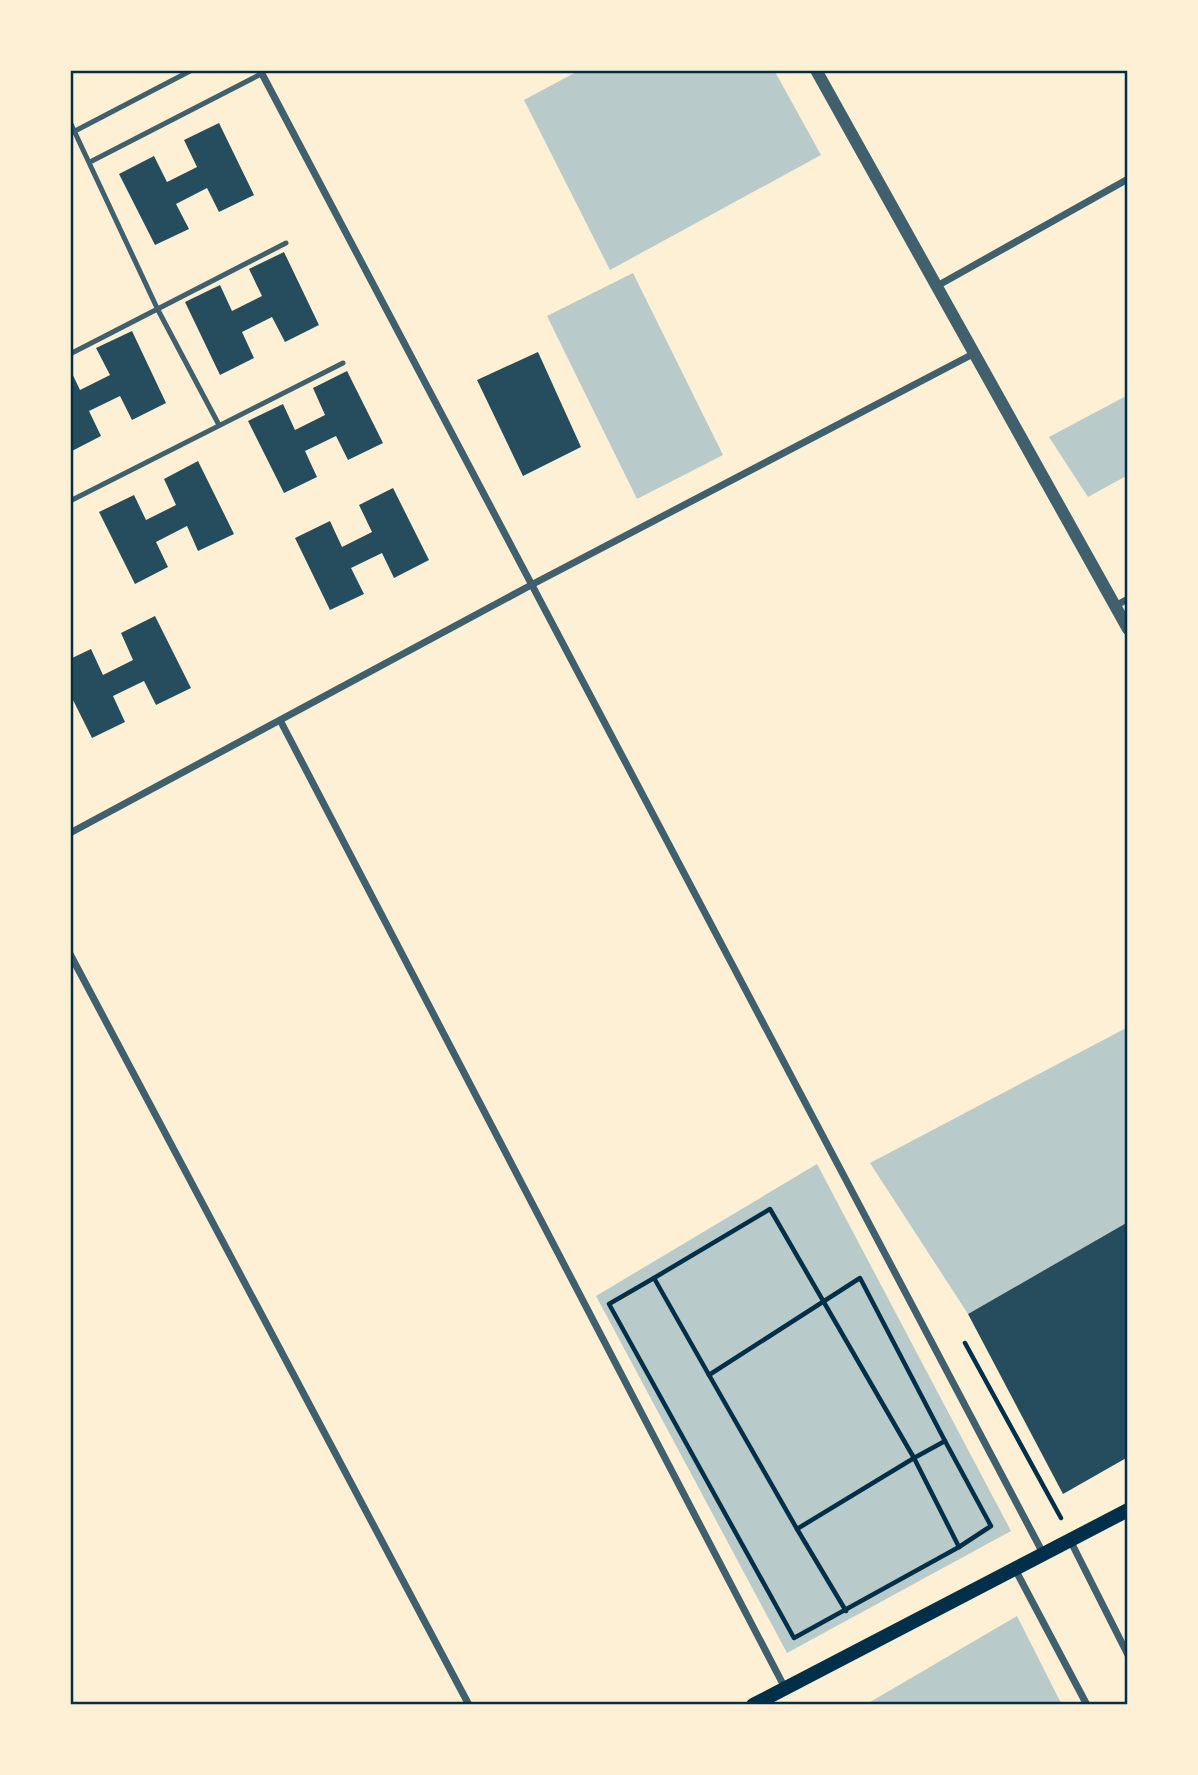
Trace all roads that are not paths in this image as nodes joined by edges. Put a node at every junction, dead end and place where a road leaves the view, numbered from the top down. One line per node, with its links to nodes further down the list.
1 (192, 70): 5 (lane)
2 (816, 70): 9 (street)
3 (260, 72): 6 (lane); 16 (street)
4 (70, 122): 5 (lane)
5 (75, 131): 6 (lane)
6 (90, 162): 10 (lane)
7 (1128, 179): 9 (street)
8 (286, 243): 10 (lane)
9 (937, 286): 12 (street)
10 (158, 310): 11 (lane); 14 (lane)
11 (70, 354)
12 (973, 354): 16 (street); 18 (street)
13 (343, 363): 14 (lane)
14 (219, 425): 15 (lane)
15 (70, 501)
16 (533, 584): 20 (street); 25 (street)
17 (1128, 599): 18 (street)
18 (1115, 606): 19 (street)
19 (1128, 629)
20 (281, 722): 21 (street); 28 (street)
21 (70, 833)
22 (70, 954): 29 (street)
23 (1128, 1510): 24 (main road)
24 (1071, 1542): 25 (main road); 27 (street)
25 (1045, 1556): 26 (main road)
26 (1016, 1570): 28 (main road); 31 (street)
27 (1128, 1655)
28 (785, 1688): 30 (main road)
29 (468, 1705)
30 (753, 1705)
31 (1087, 1705)

